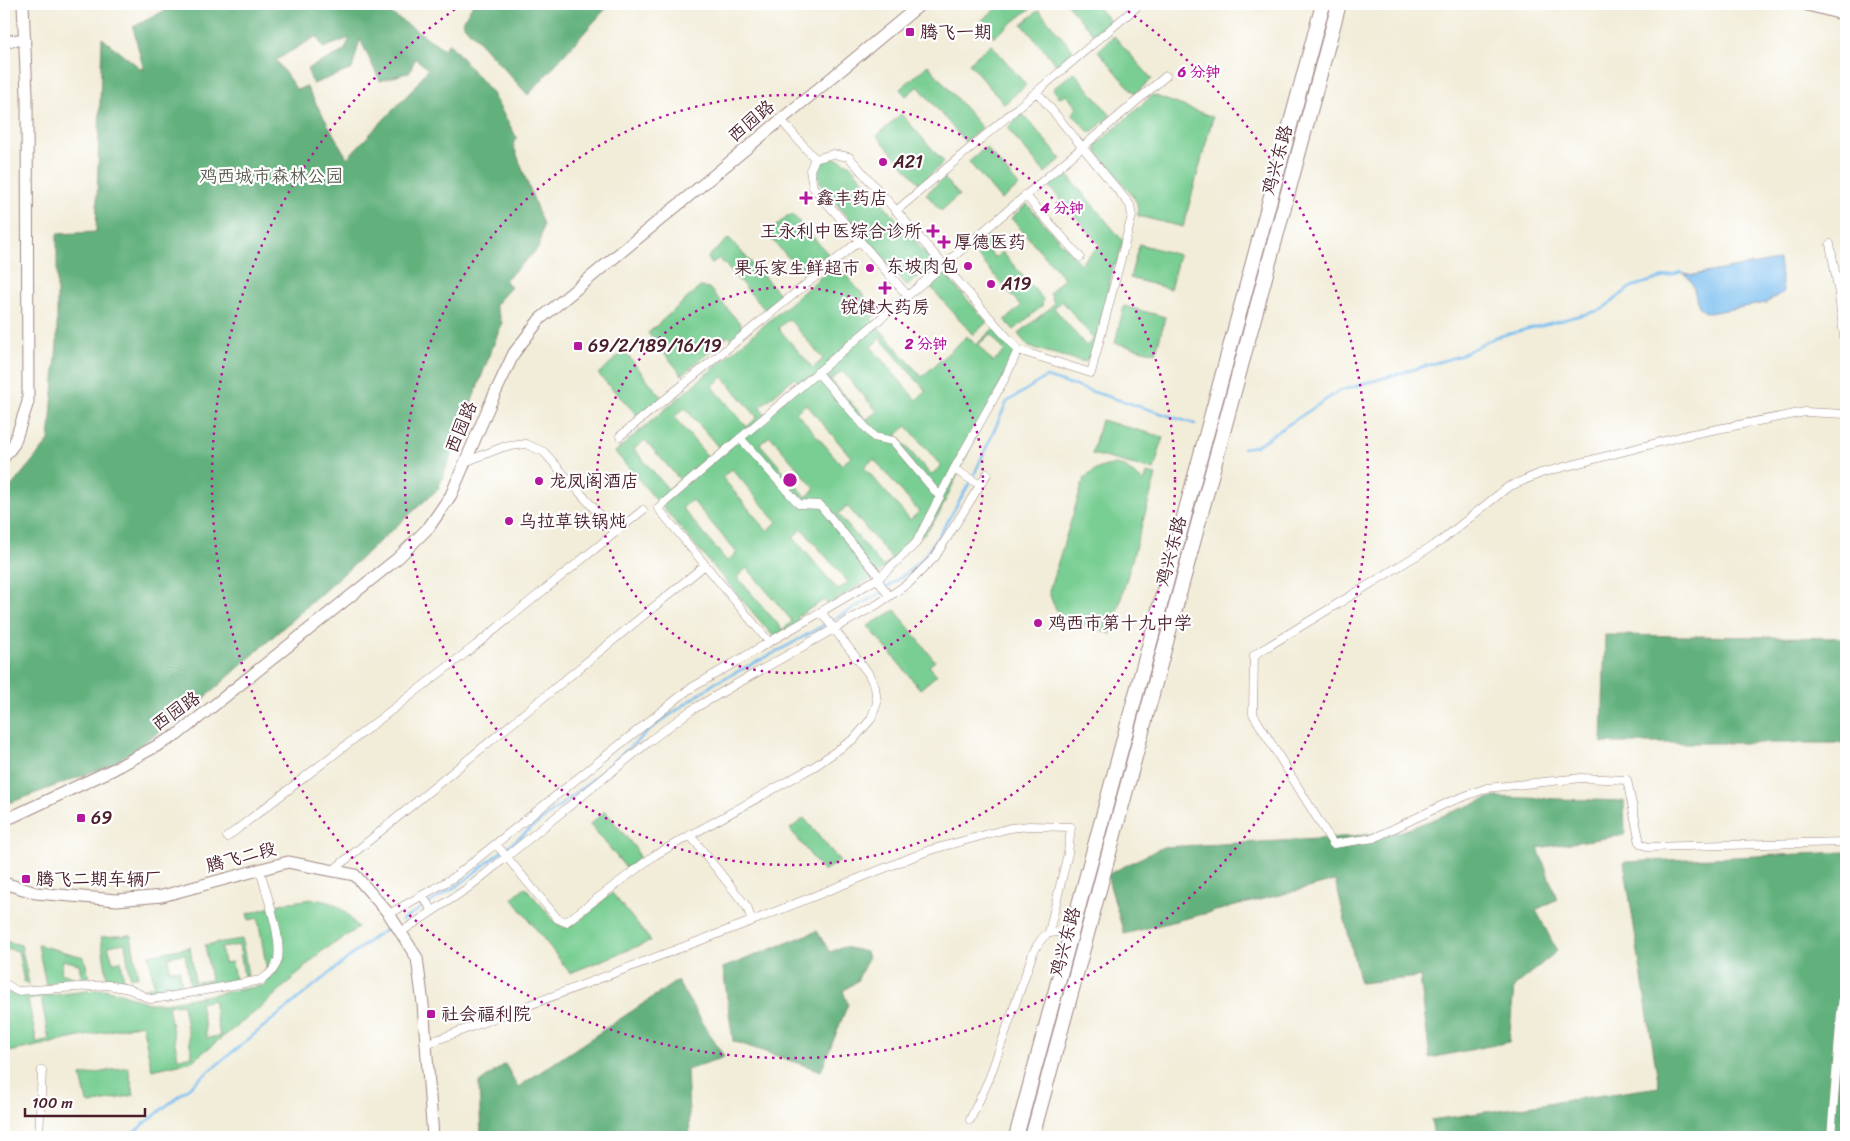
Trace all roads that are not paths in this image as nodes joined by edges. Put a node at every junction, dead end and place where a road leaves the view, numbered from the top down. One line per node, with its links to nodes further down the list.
1 (24, 4): 10 (main road)
2 (921, 4): 14 (main road, 西园路)
3 (1140, 4): 13 (street)
4 (1323, 4): 61 (highway, 鸡兴东路)
5 (1339, 4): 70 (highway, 鸡兴东路)
6 (1804, 4): 9 (main road)
7 (1839, 4): 8 (main road)
8 (1846, 6)
9 (1846, 15)
10 (24, 39): 11 (main road); 30 (main road)
11 (4, 42)
12 (1166, 76): 15 (street)
13 (1037, 92): 15 (street); 18 (street)
14 (781, 120): 16 (street); 31 (main road, 西园路)
15 (1083, 147): 17 (street); 24 (street)
16 (815, 160): 18 (street); 19 (street)
17 (1025, 195): 21 (street); 22 (street)
18 (896, 211): 22 (street)
19 (859, 241): 23 (street); 28 (street)
20 (1830, 244): 25 (street)
21 (1080, 257)
22 (943, 264): 23 (street); 24 (street)
23 (907, 295): 26 (street)
24 (1018, 350): 32 (street)
25 (1846, 353)
26 (817, 372): 29 (street); 35 (street)
27 (1846, 414): 47 (street)
28 (620, 436)
29 (740, 438): 38 (street); 39 (street)
30 (4, 457)
31 (465, 462): 37 (street); 44 (main road, 西园路)
32 (954, 469): 34 (street); 35 (street)
33 (987, 474): 34 (street)
34 (980, 485): 40 (street)
35 (940, 498): 39 (street)
36 (643, 510): 37 (street)
37 (615, 532): 46 (street)
38 (705, 565): 43 (street); 51 (street)
39 (878, 578): 40 (street); 41 (street)
40 (889, 596): 42 (street)
41 (821, 612): 42 (street); 43 (street)
42 (834, 629): 45 (street); 49 (street)
43 (769, 642): 48 (street)
44 (7, 819)
45 (690, 835): 49 (street); 58 (street)
46 (227, 837)
47 (1846, 842)
48 (496, 844): 49 (street); 52 (street)
49 (506, 857): 54 (street)
50 (260, 870): 51 (main road, 腾飞二段); 53 (main road, 腾飞二段); 63 (street)
51 (332, 871): 57 (main road, 腾飞二段)
52 (457, 875): 54 (street); 55 (street)
53 (4, 883)
54 (468, 888): 56 (street)
55 (422, 896): 56 (street); 57 (street)
56 (433, 911): 59 (street)
57 (389, 914): 59 (main road, 腾飞二段)
58 (752, 921): 60 (street); 64 (street)
59 (401, 932): 64 (main road, 腾飞二段)
60 (1049, 932): 61 (street); 66 (street)
61 (1072, 932): 69 (highway, 鸡兴东路)
62 (1846, 973): 71 (street)
63 (4, 983)
64 (426, 1044): 68 (main road, 腾飞二段)
65 (42, 1070): 67 (street)
66 (970, 1120)
67 (40, 1137)
68 (433, 1137)
69 (1016, 1137)
70 (1032, 1137)
71 (1831, 1137)

